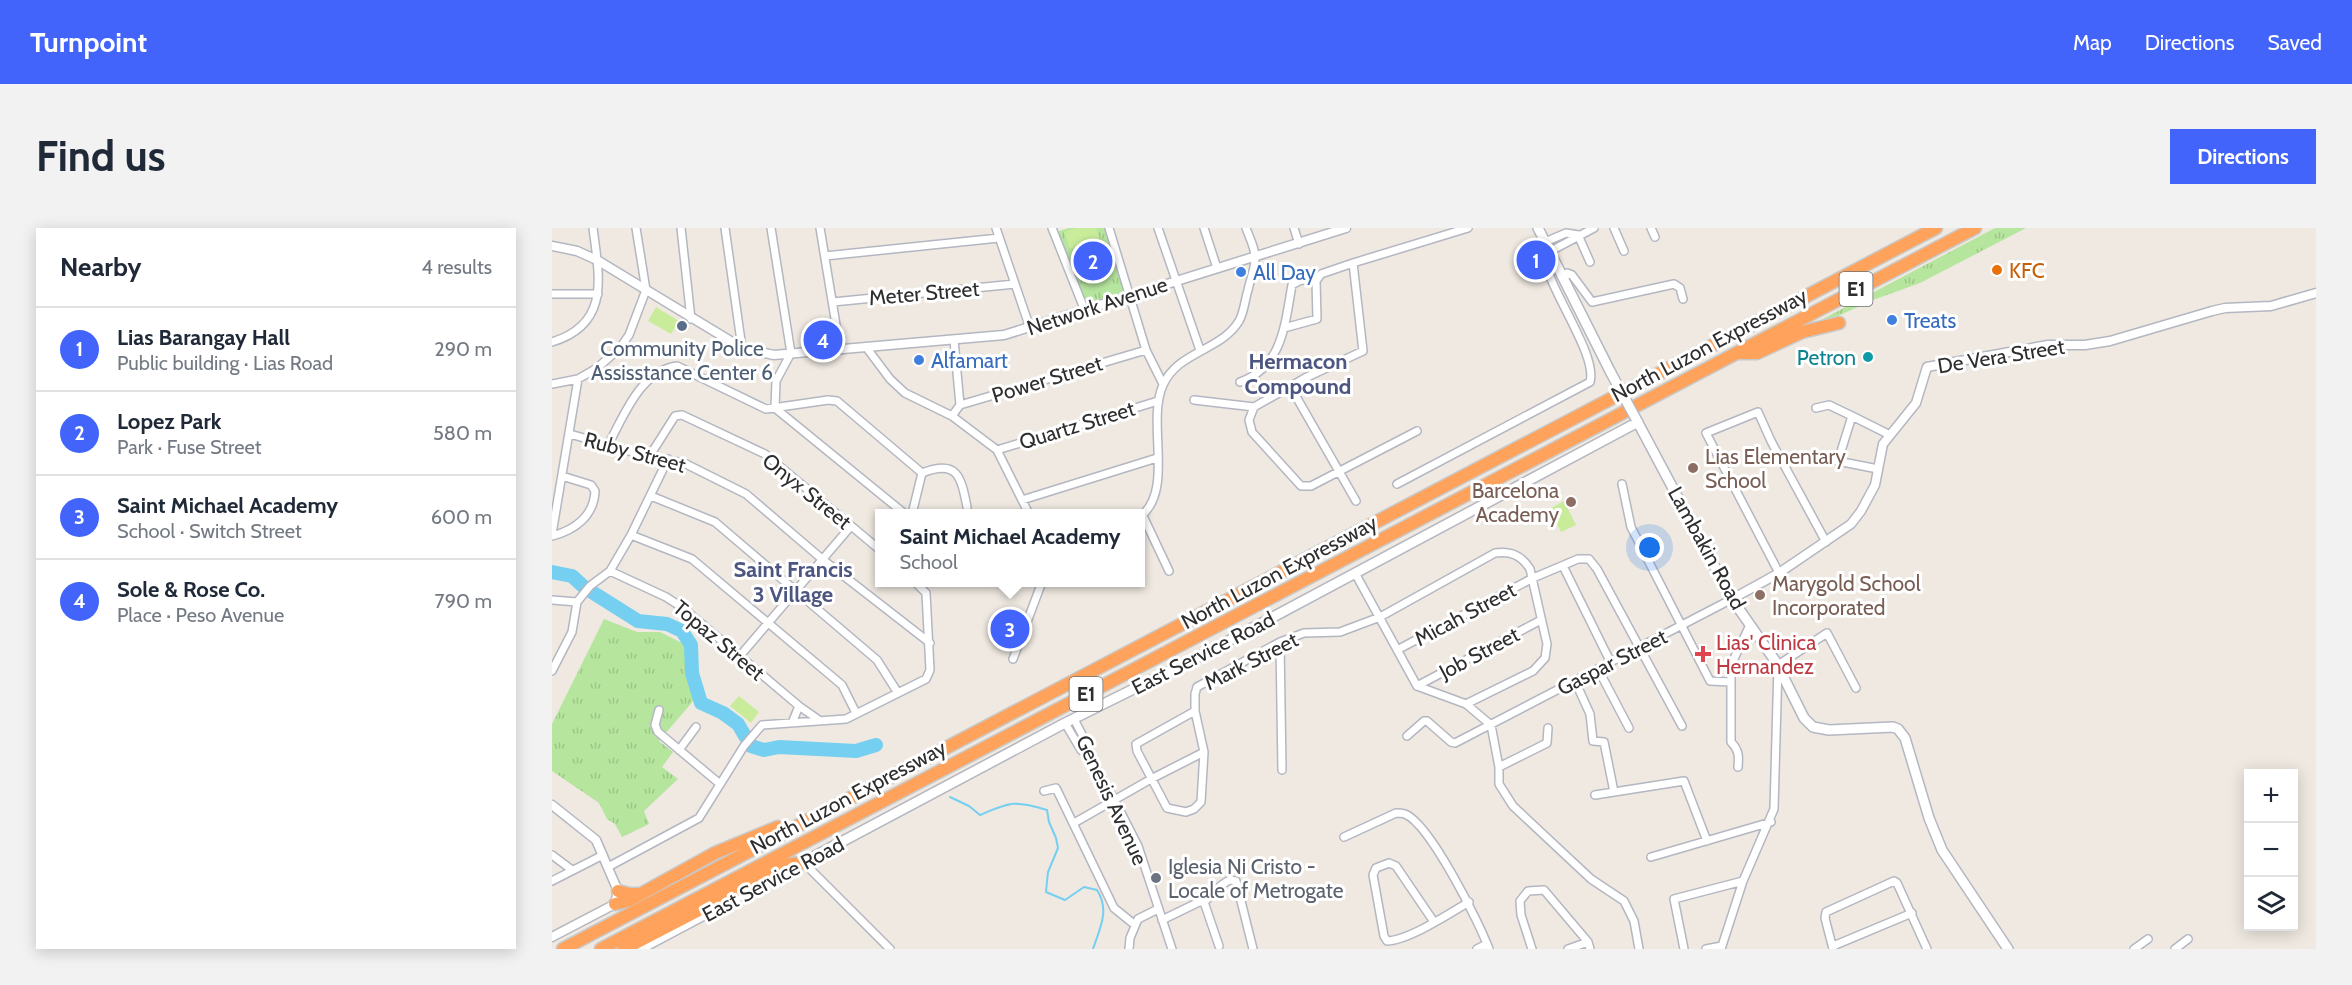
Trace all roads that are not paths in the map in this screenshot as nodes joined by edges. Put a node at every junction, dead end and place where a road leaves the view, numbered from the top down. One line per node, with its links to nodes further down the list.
1 (593, 228): 32 (street)
2 (636, 228): 40 (street)
3 (681, 228): 48 (street)
4 (725, 228): 55 (street)
5 (771, 228): 59 (street)
6 (820, 228): 30 (street)
7 (996, 228): 25 (street)
8 (1052, 228): 47 (street)
9 (1109, 228): 44 (street)
10 (1158, 228): 37 (street)
11 (1204, 228): 35 (street)
12 (1246, 228): 31 (street)
13 (1294, 228): 26 (street)
14 (1346, 228): 22 (street, Network Avenue)
15 (1468, 228): 34 (street)
16 (1538, 228): 28 (main road, Lambakin Road)
17 (1594, 228): 23 (street)
18 (1614, 228): 29 (street)
19 (1651, 228): 24 (street)
20 (1936, 228): 163 (highway, North Luzon Expressway / E1)
21 (1975, 228): 60 (highway, North Luzon Expressway / E1)
22 (1336, 230): 26 (street, Network Avenue)
23 (1578, 235): 28 (street); 33 (street)
24 (1655, 237)
25 (999, 238): 30 (street); 39 (street)
26 (1299, 244): 31 (street, Network Avenue)
27 (552, 246): 32 (street, Network Avenue)
28 (1547, 247): 36 (main road, Lambakin Road); 89 (street)
29 (1624, 251)
30 (825, 256): 46 (street)
31 (1256, 257): 35 (street, Network Avenue); 58 (street)
32 (597, 260): 40 (street, Network Avenue); 42 (street)
33 (1590, 262)
34 (1353, 263): 38 (street); 65 (street)
35 (1217, 268): 37 (street, Network Avenue)
36 (1562, 277): 45 (street); 74 (main road, Lambakin Road, bridge)
37 (1177, 281): 44 (street, Network Avenue); 58 (street)
38 (1316, 281): 51 (street); 51 (street)
39 (1015, 284): 46 (street, Meter Street); 50 (street)
40 (646, 290): 48 (street, Network Avenue); 61 (street)
41 (552, 294): 42 (street)
42 (598, 294): 53 (street)
43 (2316, 294): 77 (street, De Vera Street)
44 (1131, 296): 47 (street, Network Avenue); 57 (street)
45 (1683, 299)
46 (833, 302): 56 (street)
47 (1085, 311): 50 (street, Network Avenue)
48 (691, 318): 55 (street, Network Avenue)
49 (1839, 323): 60 (highway)
50 (1030, 328): 52 (street, Network Avenue)
51 (1284, 328): 62 (street)
52 (954, 340): 54 (street, Network Avenue); 68 (street)
53 (552, 342)
54 (866, 347): 56 (street, Network Avenue); 72 (street)
55 (742, 348): 59 (street, Network Avenue)
56 (840, 350): 59 (street, Network Avenue)
57 (1146, 350): 64 (street); 68 (street, Power Street)
58 (1200, 350): 64 (street)
59 (791, 353): 70 (street)
60 (1738, 353): 196 (highway, North Luzon Expressway / E1)
61 (578, 379): 63 (street); 76 (street)
62 (1240, 382)
63 (552, 384)
64 (1163, 384): 67 (street)
65 (1290, 386): 69 (street); 86 (street)
66 (1194, 400): 69 (street)
67 (1158, 401): 79 (street, Quartz Street); 81 (street)
68 (960, 405): 72 (street)
69 (1254, 407): 86 (street)
70 (776, 408): 78 (street); 87 (street); 95 (street)
71 (1816, 408): 73 (street)
72 (952, 416): 79 (street)
73 (1852, 416): 77 (street); 84 (street)
74 (1637, 420): 109 (main road, East Service Road); 115 (main road, Lambakin Road)
75 (1417, 430): 86 (street)
76 (570, 434): 78 (street, Ruby Street); 88 (street)
77 (1890, 435): 85 (street, De Vera Street)
78 (608, 445): 80 (street, Ruby Street)
79 (997, 450): 92 (street)
80 (649, 457): 83 (street, Ruby Street); 100 (street, Onyx Street)
81 (1157, 458): 92 (street); 98 (street)
82 (1822, 458): 84 (street)
83 (668, 459): 91 (street); 105 (street, Ruby Street)
84 (1838, 461): 85 (street)
85 (1878, 469): 103 (street, De Vera Street)
86 (1339, 471): 93 (street)
87 (922, 473): 94 (street); 96 (street)
88 (562, 476): 101 (street); 101 (street)
89 (1397, 484)
90 (1622, 484): 122 (street)
91 (651, 496): 102 (street); 114 (street)
92 (1022, 500): 97 (street)
93 (1356, 501)
94 (967, 507)
95 (900, 509)
96 (913, 509)
97 (1027, 509)
98 (1145, 512)
99 (1145, 522): 108 (street)
100 (851, 526): 104 (street, Onyx Street); 105 (street)
101 (552, 535)
102 (631, 535): 107 (street); 120 (street)
103 (1826, 542): 110 (street, De Vera Street); 110 (street)
104 (875, 547)
105 (822, 559): 114 (street); 124 (street, Ruby Street)
106 (1563, 566): 111 (street, Micah Street); 125 (street, Micah Street); 129 (street)
107 (610, 571): 117 (street); 127 (street, Topaz Street)
108 (1169, 571)
109 (1355, 573): 118 (street); 144 (main road, East Service Road)
110 (1779, 573): 115 (street, De Vera Street)
111 (1533, 578): 118 (street, Mark Street); 119 (street); 126 (street, Micah Street)
112 (920, 587): 124 (street)
113 (1040, 587): 128 (street)
114 (796, 590): 120 (street); 137 (street)
115 (1732, 599): 121 (main road, Lambakin Road); 122 (street, Gaspar Street)
116 (552, 600): 117 (street)
117 (577, 602): 132 (street)
118 (1380, 617): 123 (street, Mark Street); 126 (street)
119 (1541, 620): 135 (street, Job Street); 138 (street)
120 (769, 623): 127 (street); 142 (street)
121 (1750, 625): 130 (main road, Lambakin Road); 134 (street)
122 (1682, 626): 125 (street, Gaspar Street); 134 (street)
123 (1280, 642): 141 (street, Mark Street); 156 (street)
124 (930, 643): 137 (street)
125 (1640, 648): 129 (street, Gaspar Street); 147 (street)
126 (1397, 650): 135 (street)
127 (740, 657): 139 (street, Topaz Street)
128 (1014, 659)
129 (1611, 663): 131 (street, Gaspar Street)
130 (1778, 665): 136 (street); 165 (street); 210 (main road, Lambakin Road)
131 (1598, 669): 133 (street, Gaspar Street); 150 (street)
132 (552, 671)
133 (1575, 681): 146 (street, Gaspar Street); 160 (street)
134 (1731, 682): 155 (street)
135 (1417, 686): 138 (street)
136 (1856, 688)
137 (898, 693): 142 (street)
138 (1466, 704): 146 (street)
139 (799, 706): 143 (street, Topaz Street); 145 (street)
140 (659, 710): 152 (street)
141 (1195, 711): 153 (street, Mark Street); 157 (street)
142 (856, 713): 143 (street)
143 (820, 720): 145 (street)
144 (1070, 721): 162 (street, Genesis Avenue); 172 (main road, East Service Road)
145 (792, 723): 158 (street)
146 (1491, 725): 151 (street, Gaspar Street); 154 (street)
147 (1682, 726)
148 (696, 727): 152 (street)
149 (1548, 728): 154 (street)
150 (1629, 728)
151 (1407, 736)
152 (680, 750): 158 (street)
153 (1204, 752): 157 (street); 157 (street, Mark Street)
154 (1498, 767): 206 (street)
155 (1738, 767)
156 (1282, 770)
157 (1151, 779): 162 (street)
158 (720, 784): 173 (street)
159 (1044, 791): 166 (street)
160 (1614, 792): 161 (street); 168 (street)
161 (1595, 795)
162 (1114, 799): 166 (street); 182 (street, Genesis Avenue)
163 (840, 802): 178 (highway); 195 (highway, North Luzon Expressway / E1)
164 (552, 805): 170 (street)
165 (1771, 822): 168 (street); 176 (street)
166 (1074, 823): 186 (street)
167 (1344, 837): 180 (street)
168 (1707, 841): 171 (street)
169 (552, 855): 174 (street)
170 (603, 855): 173 (street); 174 (street)
171 (1651, 856)
172 (804, 863): 197 (highway); 198 (main road, East Service Road); 199 (street)
173 (608, 867): 177 (street)
174 (572, 870): 175 (street)
175 (552, 881)
176 (1743, 881): 193 (street); 207 (street)
177 (618, 891): 178 (highway); 181 (street)
178 (641, 894): 181 (highway)
179 (1204, 902): 184 (street); 191 (street); 202 (street)
180 (1469, 902): 185 (street); 192 (street)
181 (615, 904): 187 (street)
182 (1158, 909): 184 (street, Genesis Avenue); 186 (street)
183 (1912, 913): 194 (street); 194 (street); 209 (street)
184 (1162, 920): 201 (street, Genesis Avenue)
185 (1434, 922): 185 (street)
186 (1135, 925): 200 (street)
187 (552, 937)
188 (2148, 939): 211 (street)
189 (2188, 939): 212 (street)
190 (1589, 945): 204 (street); 205 (street)
191 (1219, 946)
192 (1488, 947): 203 (street)
193 (1722, 948): 208 (street)
194 (1833, 948)
195 (563, 949)
196 (601, 949)
197 (624, 949)
198 (640, 949)
199 (890, 949)
200 (1129, 949)
201 (1172, 949)
202 (1253, 949)
203 (1477, 949)
204 (1532, 949)
205 (1568, 949)
206 (1640, 949)
207 (1684, 949)
208 (1706, 949)
209 (1927, 949)
210 (2008, 949)
211 (2134, 949)
212 (2175, 949)

